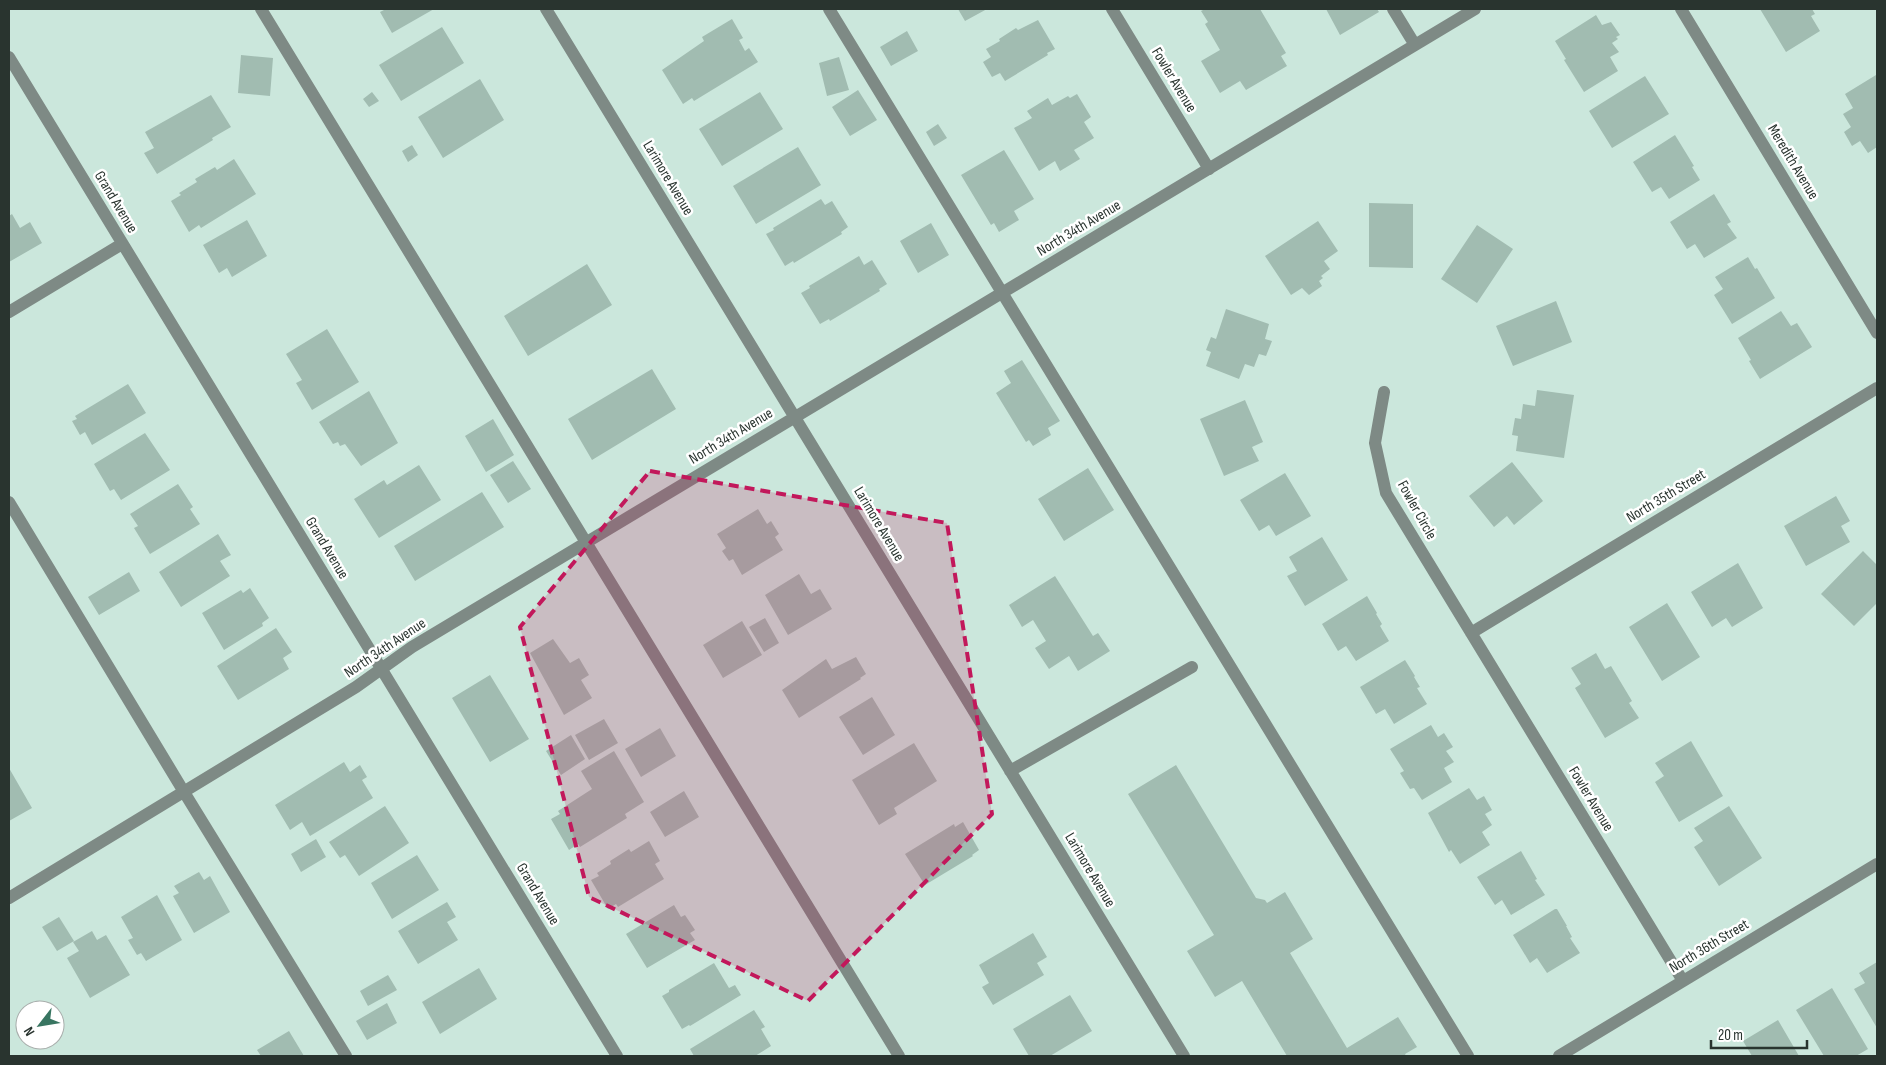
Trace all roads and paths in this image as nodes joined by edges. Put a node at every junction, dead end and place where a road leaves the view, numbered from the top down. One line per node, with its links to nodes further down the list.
1 (261, 9): 19 (street)
2 (546, 9): 17 (street, Larimore Avenue)
3 (829, 9): 12 (street)
4 (1112, 9): 10 (street, Fowler Avenue)
5 (1393, 9): 8 (street)
6 (1475, 9): 8 (street, North 34th Avenue)
7 (1681, 9): 14 (street, Meredith Avenue)
8 (1415, 45): 10 (street, North 34th Avenue)
9 (9, 57): 11 (street, Grand Avenue)
10 (1209, 169): 12 (street, North 34th Avenue)
11 (122, 244): 13 (street); 22 (street, Grand Avenue)
12 (1002, 293): 17 (street, North 34th Avenue); 32 (street)
13 (9, 312)
14 (1877, 333)
15 (1877, 388): 20 (street, North 35th Street)
16 (1384, 392): 20 (street, Fowler Circle)
17 (794, 417): 19 (street, North 34th Avenue); 23 (street, Larimore Avenue)
18 (9, 502): 24 (street)
19 (585, 543): 22 (street, North 34th Avenue); 30 (street)
20 (1471, 633): 27 (street, Fowler Avenue)
21 (1192, 666): 23 (street)
22 (381, 669): 24 (street, North 34th Avenue); 29 (street, Grand Avenue)
23 (1010, 771): 31 (street, Larimore Avenue)
24 (184, 792): 26 (street, North 34th Avenue); 28 (street)
25 (1877, 864): 27 (street, North 36th Street)
26 (9, 898)
27 (1682, 981): 33 (street, North 36th Street)
28 (346, 1056)
29 (618, 1056)
30 (899, 1056)
31 (1184, 1056)
32 (1468, 1056)
33 (1559, 1056)

